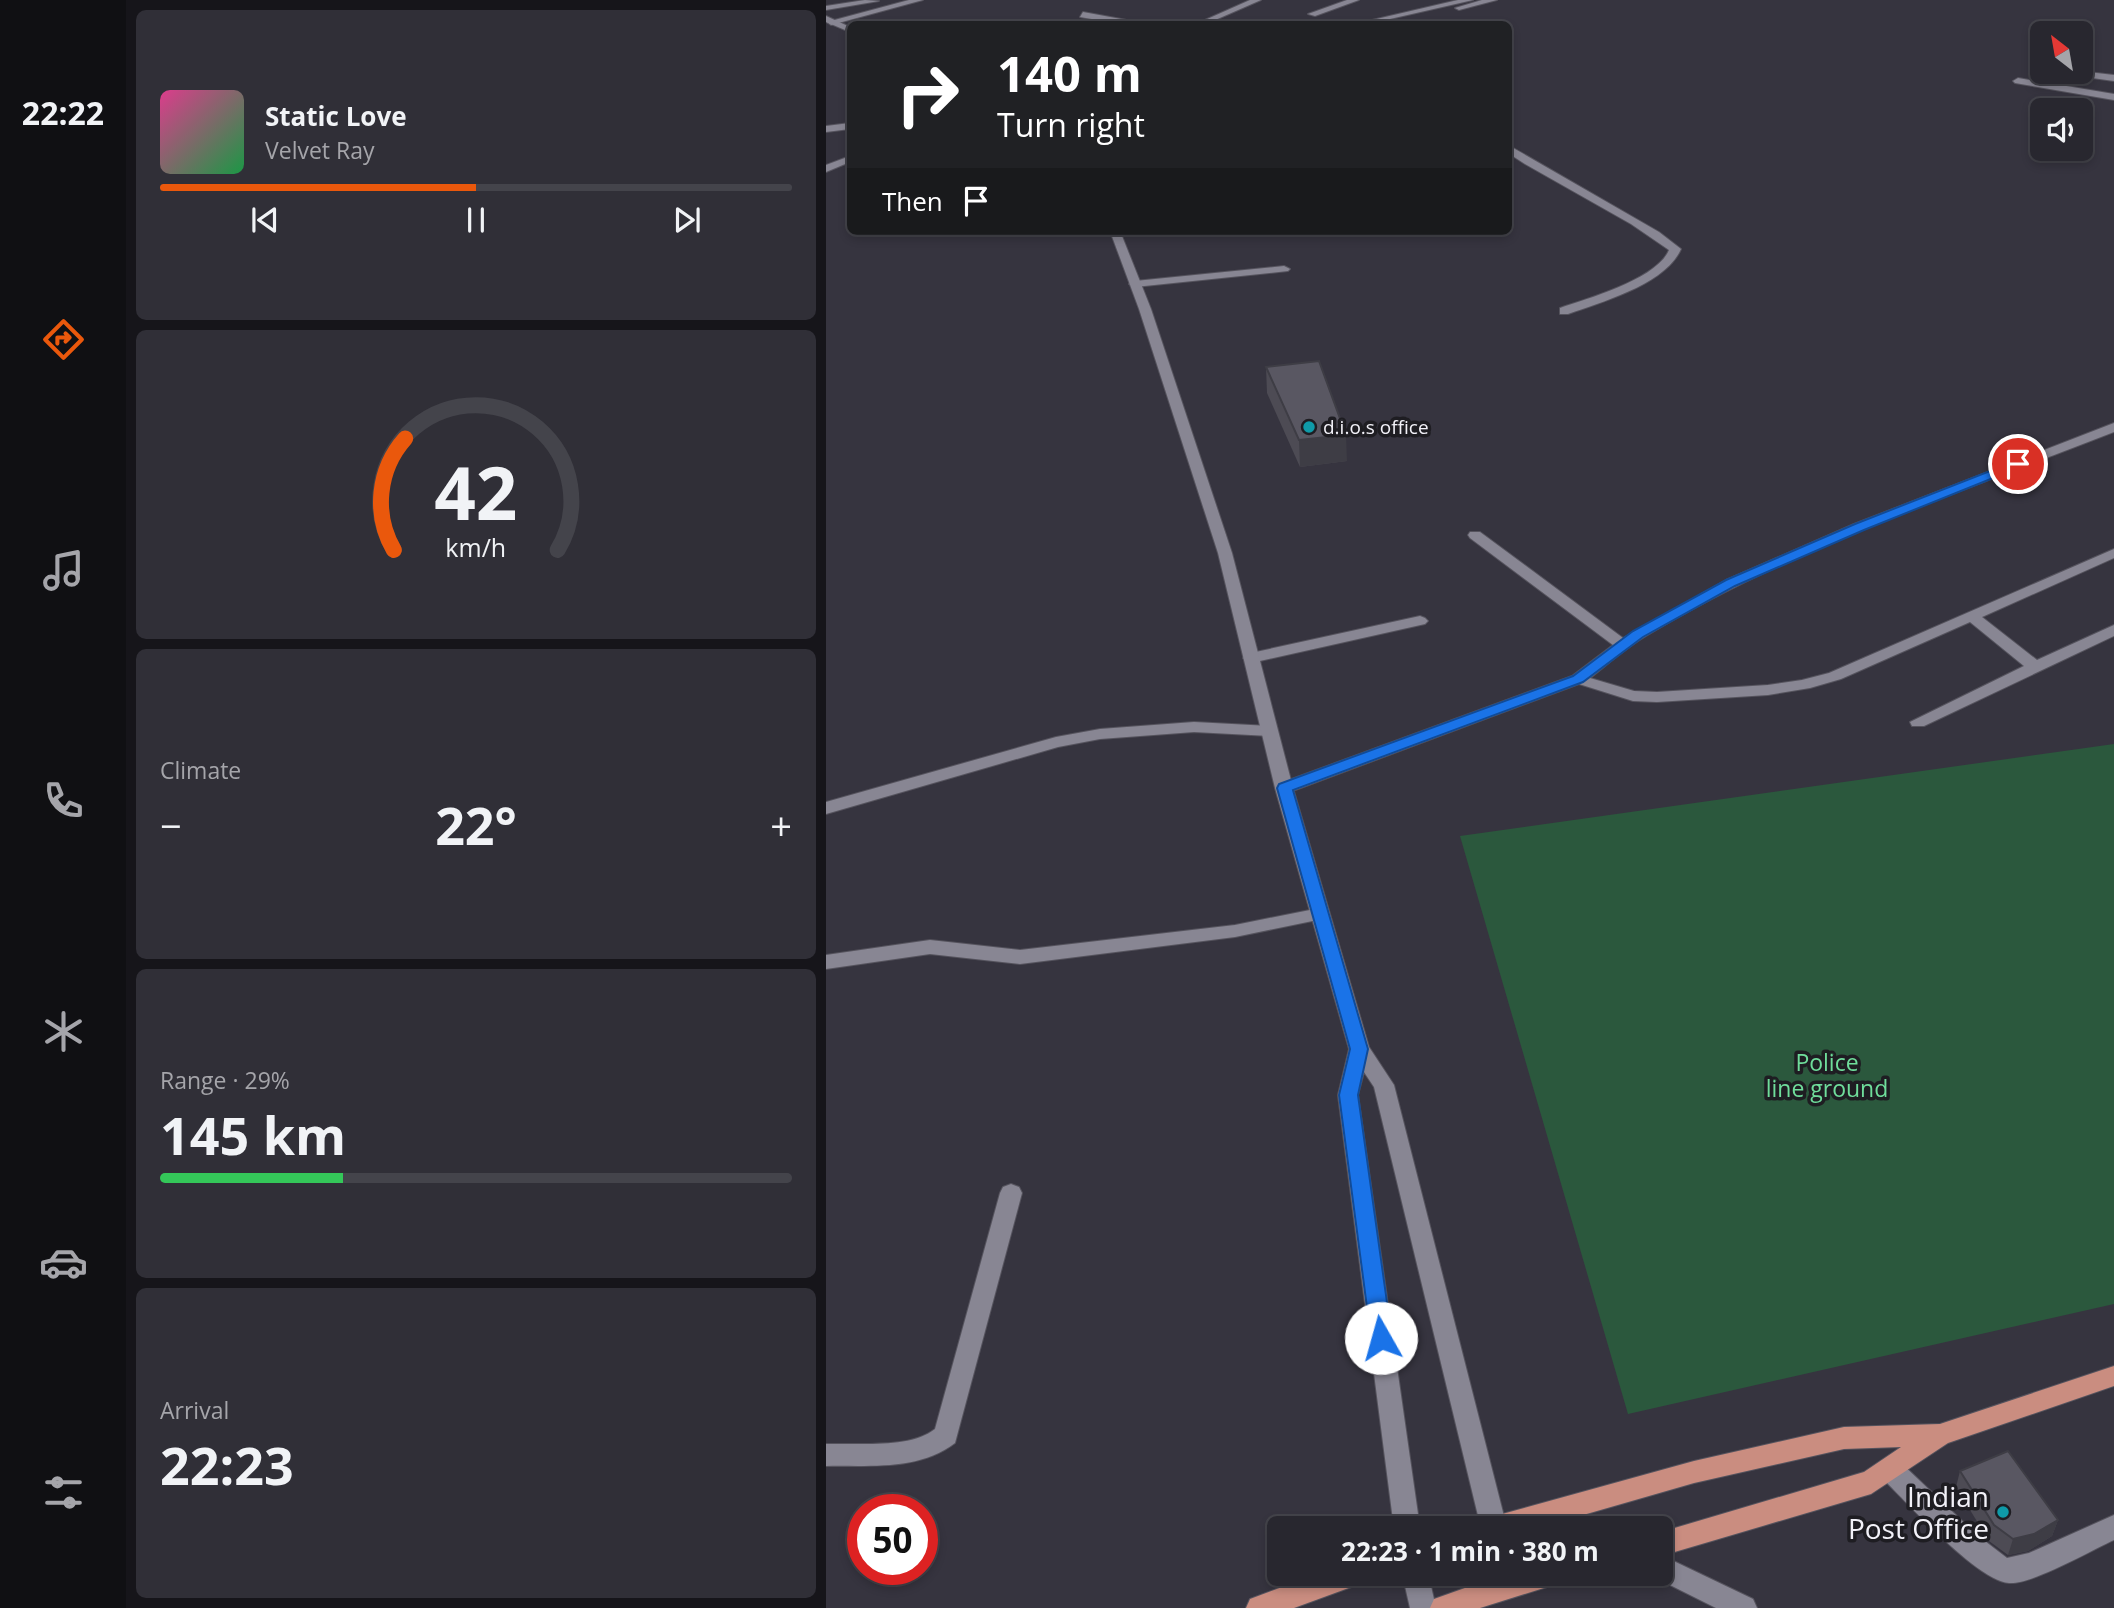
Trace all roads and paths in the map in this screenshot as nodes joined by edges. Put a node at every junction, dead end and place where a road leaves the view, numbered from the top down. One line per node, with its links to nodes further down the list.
1 (878, 0): 7 (street)
2 (919, 0): 14 (street)
3 (1258, 0): 11 (street)
4 (1355, 0): 8 (street)
5 (1469, 0): 12 (street)
6 (1491, 0): 13 (street)
7 (826, 8)
8 (1311, 14)
9 (1083, 15): 10 (street)
10 (1116, 21)
11 (1207, 21)
12 (1373, 21)
13 (1397, 21)
14 (830, 22): 15 (street)
15 (847, 29)
16 (2093, 76): 17 (street)
17 (2114, 78)
18 (2018, 80): 19 (street)
19 (2114, 97)
20 (847, 120): 21 (street)
21 (826, 123)
22 (847, 126): 23 (street)
23 (826, 129)
24 (1512, 151): 30 (street)
25 (847, 160): 26 (street)
26 (826, 169)
27 (1117, 235): 29 (street)
28 (1284, 269): 29 (street)
29 (1135, 284): 38 (street)
30 (1564, 311)
31 (2114, 427): 37 (street)
32 (1475, 535): 37 (street)
33 (2114, 554): 34 (street)
34 (1971, 615): 39 (street); 40 (street)
35 (1420, 621): 38 (street)
36 (2114, 629): 39 (street)
37 (1622, 645): 40 (street)
38 (1251, 658): 42 (street)
39 (2034, 667): 41 (street)
40 (1578, 679): 43 (street)
41 (1918, 722)
42 (1270, 731): 43 (street); 44 (street)
43 (1284, 788): 45 (street)
44 (826, 808)
45 (1320, 914): 46 (street); 47 (street)
46 (826, 962)
47 (1359, 1049): 53 (street); 54 (street)
48 (1011, 1194): 51 (street)
49 (2114, 1376): 50 (main road)
50 (1940, 1434): 52 (main road); 55 (main road)
51 (826, 1455)
52 (1890, 1469): 56 (street); 57 (main road)
53 (1405, 1516)
54 (1492, 1516)
55 (1538, 1516)
56 (2114, 1527)
57 (1673, 1541)
58 (1673, 1573): 66 (street)
59 (1320, 1586): 63 (main road)
60 (1418, 1586): 64 (street)
61 (1497, 1586): 62 (main road)
62 (1469, 1603): 65 (main road)
63 (1259, 1608)
64 (1423, 1608)
65 (1443, 1608)
66 (1744, 1608)

